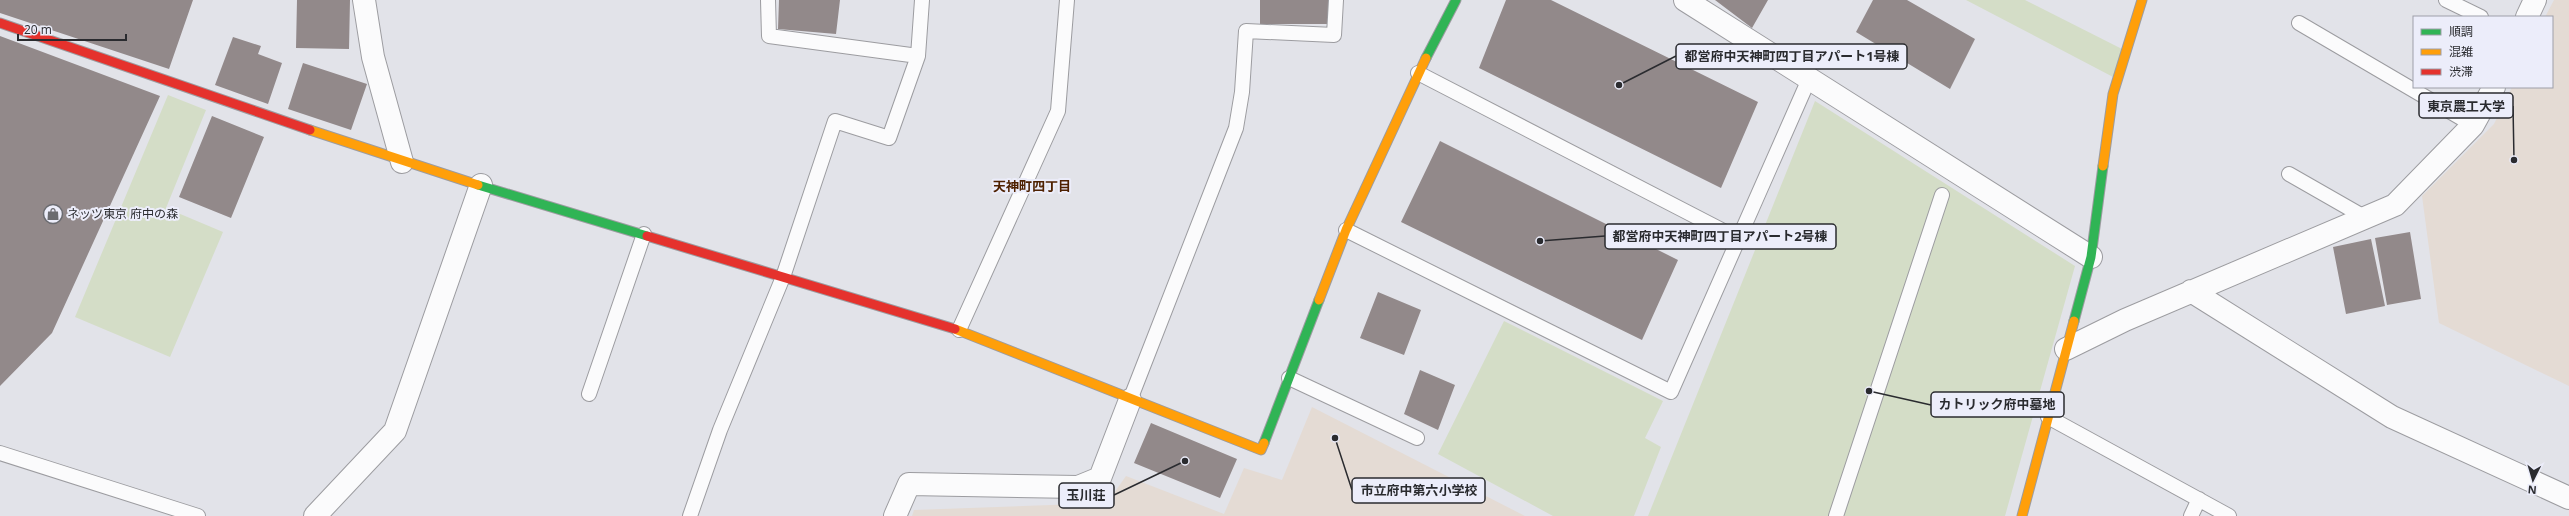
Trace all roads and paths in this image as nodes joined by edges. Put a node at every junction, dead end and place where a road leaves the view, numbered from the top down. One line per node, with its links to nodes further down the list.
1 (364, 0): 20 (street)
2 (768, 0): 15 (lane)
3 (922, 0): 15 (lane)
4 (1067, 0): 31 (lane)
5 (1336, 0): 35 (lane)
6 (1456, 0): 16 (street)
7 (1685, 0): 17 (street)
8 (2142, 0): 28 (street)
9 (2446, 0): 11 (lane)
10 (2535, 0): 12 (street)
11 (2479, 16)
12 (2527, 16)
13 (2298, 22): 19 (lane)
14 (0, 23): 20 (street)
15 (918, 56): 29 (lane)
16 (1418, 73): 25 (street); 27 (lane)
17 (1809, 79): 27 (lane); 28 (street)
18 (2494, 88): 19 (street)
19 (2473, 125): 24 (street)
20 (402, 162): 22 (street)
21 (2289, 174): 24 (lane)
22 (481, 185): 26 (street); 42 (street)
23 (1942, 195): 45 (lane)
24 (2366, 218): 30 (street)
25 (1346, 230): 27 (lane); 33 (street)
26 (644, 234): 29 (street); 34 (lane)
27 (1739, 238)
28 (2091, 257): 32 (street)
29 (783, 277): 31 (street); 43 (lane)
30 (2191, 291): 32 (street); 39 (street)
31 (959, 330): 35 (street)
32 (2066, 349): 36 (street)
33 (1289, 378): 35 (street); 37 (lane)
34 (590, 394)
35 (1130, 400): 44 (street)
36 (2048, 417): 40 (lane); 46 (street)
37 (1416, 438)
38 (0, 453): 41 (lane)
39 (2569, 498)
40 (2199, 499): 47 (lane); 48 (lane)
41 (198, 516)
42 (315, 516)
43 (690, 516)
44 (895, 516)
45 (1836, 516)
46 (2022, 516)
47 (2191, 516)
48 (2229, 516)

